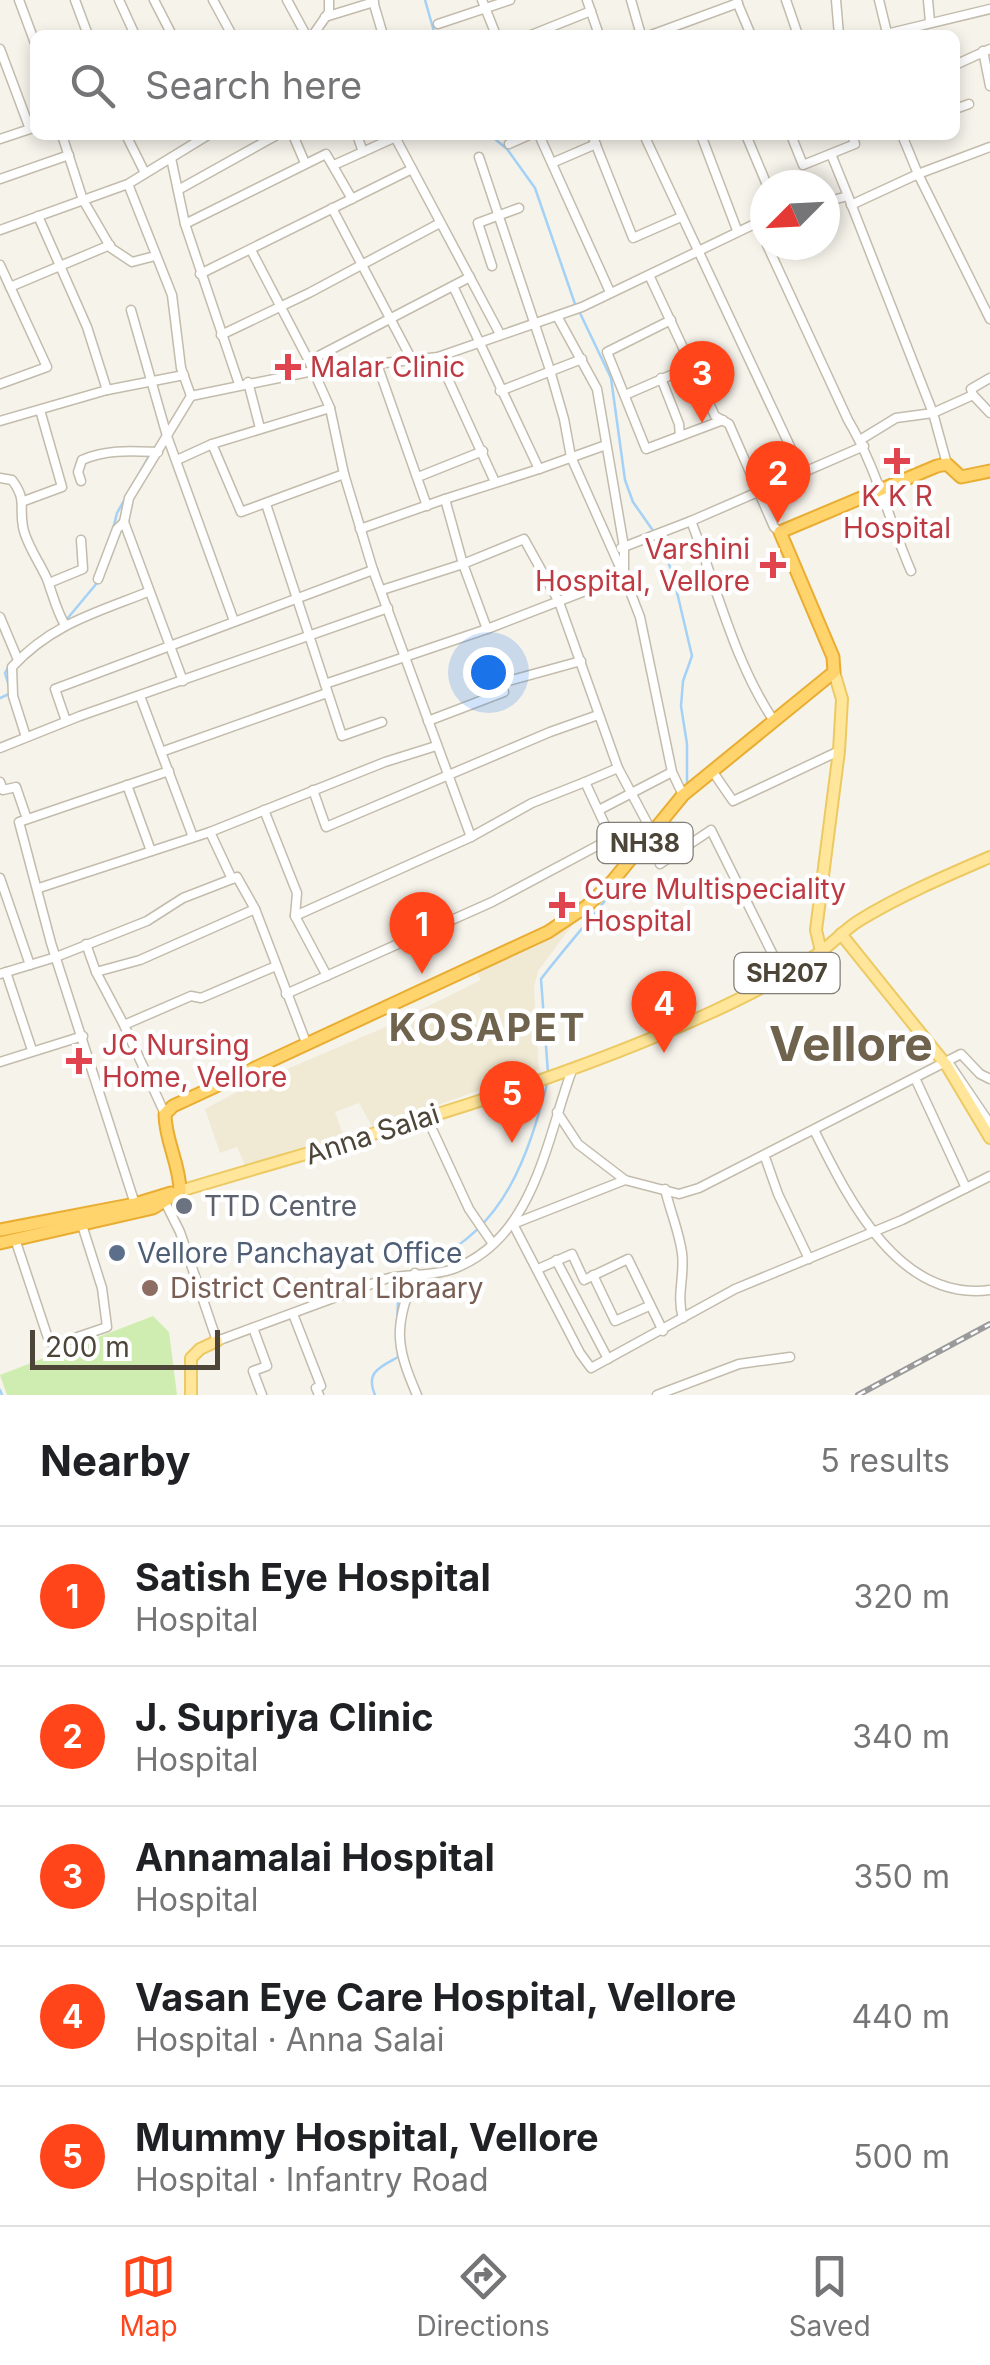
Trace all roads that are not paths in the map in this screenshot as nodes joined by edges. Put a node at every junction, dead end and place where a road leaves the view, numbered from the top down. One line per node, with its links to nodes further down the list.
1 (19, 0): 25 (street)
2 (75, 0): 26 (street)
3 (119, 0): 27 (street)
4 (154, 0): 28 (street)
5 (213, 0): 29 (street)
6 (287, 0): 30 (street)
7 (328, 0): 22 (street)
8 (510, 0): 18 (street)
9 (587, 0): 20 (street)
10 (631, 0): 36 (street)
11 (786, 0): 39 (street)
12 (836, 0): 40 (street)
13 (879, 0): 41 (street)
14 (928, 0): 23 (street)
15 (975, 0): 21 (street)
16 (374, 1): 22 (street); 32 (street)
17 (737, 2): 37 (street); 38 (street)
18 (484, 5): 24 (street); 33 (street)
19 (990, 9): 21 (street)
20 (590, 11): 34 (street); 35 (street)
21 (978, 11): 23 (street)
22 (325, 17): 31 (street)
23 (930, 22): 42 (street)
24 (438, 24)
25 (30, 30)
26 (86, 30)
27 (133, 30)
28 (169, 30)
29 (229, 30)
30 (309, 30)
31 (315, 30)
32 (383, 30)
33 (494, 30)
34 (544, 30)
35 (597, 30)
36 (640, 30)
37 (664, 30)
38 (748, 30)
39 (796, 30)
40 (839, 30)
41 (884, 30)
42 (900, 30)
43 (0, 50): 49 (street)
44 (986, 50): 45 (street); 46 (street)
45 (960, 63)
46 (990, 86)
47 (968, 104): 48 (street)
48 (960, 107)
49 (30, 123)
50 (30, 129): 51 (street)
51 (0, 140)
52 (64, 140): 76 (street)
53 (128, 140): 84 (street)
54 (189, 140): 72 (street)
55 (201, 140): 72 (street)
56 (268, 140): 88 (street)
57 (295, 140): 79 (street)
58 (359, 140): 74 (street)
59 (389, 140): 74 (street)
60 (400, 140): 82 (street)
61 (517, 140): 71 (street)
62 (540, 140): 80 (street)
63 (592, 140): 80 (street)
64 (594, 140): 97 (street)
65 (646, 140): 97 (street)
66 (703, 140): 102 (street)
67 (748, 140): 83 (street)
68 (793, 140): 75 (street)
69 (854, 140): 75 (street)
70 (904, 140): 85 (street)
71 (508, 144)
72 (192, 146): 77 (street)
73 (990, 147): 85 (street)
74 (363, 152): 81 (street)
75 (831, 154): 92 (street)
76 (69, 155): 86 (street); 90 (street)
77 (171, 158): 84 (street); 88 (street)
78 (478, 158): 96 (street)
79 (305, 163): 81 (street); 99 (street)
80 (552, 163): 117 (street)
81 (334, 164): 89 (street)
82 (412, 169): 89 (street); 98 (street)
83 (761, 170)
84 (145, 173): 87 (street)
85 (918, 174): 92 (street); 122 (street)
86 (0, 178)
87 (128, 184): 90 (street); 106 (street)
88 (178, 190): 99 (street)
89 (352, 199): 93 (street)
90 (83, 200): 95 (street); 103 (street)
91 (840, 201): 92 (street)
92 (849, 201): 150 (street)
93 (332, 208): 104 (street); 109 (street)
94 (519, 208): 96 (street)
95 (38, 216): 101 (street); 111 (street)
96 (498, 216): 110 (street); 124 (street)
97 (680, 217): 105 (street)
98 (440, 223): 109 (street); 114 (street)
99 (185, 224): 112 (street)
100 (750, 225): 102 (street)
101 (0, 230)
102 (737, 230): 105 (street)
103 (110, 246): 106 (street); 111 (street)
104 (251, 250): 112 (street); 118 (street)
105 (696, 252): 113 (street); 165 (street)
106 (155, 256): 136 (street)
107 (774, 260): 156 (street)
108 (0, 265): 116 (street)
109 (362, 265): 118 (street); 121 (street)
110 (492, 266)
111 (58, 267): 116 (street); 142 (street)
112 (200, 274): 126 (street)
113 (649, 275): 117 (street); 123 (street)
114 (470, 278): 115 (street); 125 (street)
115 (453, 286): 121 (street); 127 (street)
116 (10, 287): 141 (street)
117 (610, 292): 120 (street)
118 (281, 305): 126 (street); 131 (street)
119 (132, 310): 139 (street)
120 (558, 316): 124 (street); 129 (street)
121 (392, 318): 130 (street); 131 (street)
122 (990, 319)
123 (670, 320): 133 (street); 144 (street)
124 (533, 324): 125 (street); 135 (street)
125 (500, 334): 127 (street)
126 (221, 335): 140 (street)
127 (479, 342): 128 (street); 143 (street)
128 (438, 357): 130 (street); 159 (street)
129 (582, 359): 135 (street); 158 (street)
130 (412, 360): 132 (street)
131 (309, 361): 134 (street)
132 (377, 364): 134 (street); 168 (street)
133 (692, 366): 137 (street); 151 (street)
134 (312, 371): 140 (street); 147 (street)
135 (550, 372): 143 (street); 161 (street)
136 (184, 376): 139 (street); 146 (street)
137 (660, 378): 144 (street); 155 (street)
138 (990, 378): 145 (street)
139 (150, 383): 142 (street); 154 (street)
140 (243, 383): 146 (street); 153 (street)
141 (0, 384)
142 (107, 390): 148 (street)
143 (500, 392): 164 (street)
144 (626, 395): 155 (street)
145 (973, 395): 149 (street); 150 (street)
146 (191, 396): 154 (street)
147 (330, 408): 153 (street); 167 (street)
148 (40, 410): 152 (street); 175 (street)
149 (990, 413)
150 (933, 414): 156 (street); 163 (street)
151 (723, 420): 155 (street); 173 (street)
152 (0, 422)
153 (260, 428): 157 (street)
154 (168, 436): 160 (street); 162 (street)
155 (680, 436)
156 (862, 443): 165 (street); 172 (street)
157 (212, 444): 162 (street); 176 (street)
158 (606, 444): 161 (street); 183 (street)
159 (482, 451): 168 (street); 171 (street)
160 (158, 452): 170 (street); 179 (street)
161 (571, 457): 164 (street); 183 (street)
162 (176, 460): 196 (street)
163 (946, 464): 166 (highway); 172 (highway)
164 (539, 469): 171 (street)
165 (802, 472): 173 (street)
166 (990, 472)
167 (344, 474): 176 (street); 180 (street)
168 (418, 477): 177 (street)
169 (0, 478): 175 (street)
170 (81, 481)
171 (495, 482): 174 (street)
172 (881, 488): 181 (highway); 186 (street)
173 (758, 492): 178 (street); 181 (street)
174 (445, 499): 177 (street); 184 (street)
175 (24, 501): 189 (street)
176 (266, 504): 192 (street)
177 (426, 506): 180 (street)
178 (691, 521): 183 (street); 214 (street)
179 (124, 522): 188 (street); 191 (street)
180 (360, 530): 185 (street)
181 (780, 532): 204 (highway)
182 (80, 540): 189 (street)
183 (619, 548): 187 (street)
184 (462, 564): 190 (street); 193 (street); 198 (street)
185 (373, 570): 190 (street); 192 (street)
186 (911, 571)
187 (624, 576): 193 (street); 222 (street)
188 (98, 579)
189 (48, 583): 197 (street)
190 (382, 590): 194 (street)
191 (148, 592): 197 (street); 200 (street)
192 (296, 598): 196 (street); 199 (street)
193 (558, 602): 198 (street); 203 (street)
194 (388, 608): 199 (street); 201 (street)
195 (0, 617): 202 (street)
196 (234, 621): 200 (street)
197 (65, 625): 202 (street)
198 (486, 629): 201 (street)
199 (310, 636): 205 (street); 206 (street)
200 (169, 645): 205 (street); 212 (street)
201 (405, 657): 206 (street); 211 (street)
202 (18, 660): 207 (street)
203 (581, 661): 210 (street); 211 (street)
204 (834, 672): 214 (highway, NH38); 218 (main road)
205 (183, 681): 208 (street)
206 (326, 688): 213 (street); 219 (street)
207 (12, 696): 209 (street); 215 (street)
208 (140, 696): 212 (street); 219 (street)
209 (0, 701)
210 (598, 715): 220 (street); 224 (street)
211 (428, 720): 216 (street)
212 (66, 721): 215 (street)
213 (382, 722)
214 (774, 722): 223 (highway, NH38)
215 (26, 738): 217 (street)
216 (436, 746): 224 (street); 228 (street)
217 (0, 748)
218 (839, 751): 223 (street); 250 (main road)
219 (161, 752): 221 (street)
220 (618, 768): 226 (street); 229 (street)
221 (169, 771): 227 (street); 236 (street)
222 (672, 772): 229 (street); 230 (street)
223 (713, 772): 230 (highway, NH38)
224 (447, 778): 228 (street); 237 (street)
225 (0, 782): 233 (street)
226 (585, 782): 232 (street); 237 (street)
227 (127, 785): 233 (street); 239 (street)
228 (313, 790): 231 (street)
229 (628, 792): 232 (street); 235 (street)
230 (683, 796): 235 (highway, NH38)
231 (264, 810): 234 (street); 247 (street)
232 (598, 810): 238 (street)
233 (27, 819): 245 (street)
234 (210, 832): 236 (street); 244 (street)
235 (652, 832): 242 (highway, NH38)
236 (194, 837): 239 (street)
237 (471, 837): 247 (street)
238 (612, 838): 242 (street); 257 (street)
239 (150, 851): 245 (street)
240 (990, 857): 248 (main road, Anna Salai / SH207)
241 (660, 864): 256 (street)
242 (625, 868): 261 (highway, NH38)
243 (0, 878): 252 (street)
244 (232, 879): 246 (street); 249 (street)
245 (39, 888): 251 (street)
246 (255, 909): 253 (street); 254 (street)
247 (295, 916): 257 (street)
248 (841, 934): 250 (main road, Anna Salai / SH207); 264 (main road)
249 (86, 944): 251 (street); 254 (street)
250 (821, 952): 256 (main road, Anna Salai / SH207)
251 (56, 957): 252 (street); 260 (street)
252 (30, 964): 255 (street)
253 (276, 966): 258 (street); 259 (street)
254 (96, 972): 259 (street)
255 (3, 973): 262 (street)
256 (783, 975): 265 (main road, Anna Salai / SH207)
257 (326, 976): 258 (street)
258 (286, 994): 261 (street)
259 (124, 1025): 269 (street)
260 (83, 1036): 262 (street); 281 (street)
261 (307, 1045): 269 (highway, NH38)
262 (32, 1050): 263 (street)
263 (0, 1062)
264 (947, 1066): 266 (street); 267 (street); 271 (street); 273 (main road)
265 (572, 1070): 268 (street); 270 (main road, Anna Salai / SH207)
266 (915, 1078): 272 (street); 277 (street)
267 (990, 1078)
268 (557, 1112): 276 (street); 283 (street)
269 (165, 1114): 279 (highway)
270 (426, 1116): 279 (main road, Anna Salai / SH207); 288 (street)
271 (990, 1124)
272 (814, 1130): 274 (street); 285 (street)
273 (990, 1138)
274 (765, 1157): 278 (street); 289 (street)
275 (990, 1176): 277 (street)
276 (625, 1180): 278 (street); 283 (street)
277 (966, 1188): 285 (street)
278 (665, 1190): 297 (street)
279 (180, 1191): 280 (highway, Anna Salai); 281 (highway, Anna Salai)
280 (165, 1202): 282 (highway, Anna Salai); 300 (street)
281 (136, 1204): 284 (highway, Anna Salai)
282 (82, 1224): 286 (highway, Anna Salai); 286 (street)
283 (513, 1224): 288 (street); 291 (street)
284 (0, 1230)
285 (871, 1232): 289 (street); 294 (street)
286 (15, 1238): 287 (highway, Anna Salai)
287 (0, 1243)
288 (493, 1244): 292 (street)
289 (809, 1259): 297 (street)
290 (556, 1260): 291 (street); 293 (street); 302 (street)
291 (538, 1269): 302 (street)
292 (415, 1273): 296 (street); 306 (street)
293 (594, 1274): 295 (street); 295 (street)
294 (990, 1290)
295 (649, 1306): 299 (street)
296 (293, 1314): 298 (street); 305 (street)
297 (684, 1318): 299 (street)
298 (253, 1328): 300 (street); 304 (street)
299 (662, 1330): 302 (street)
300 (217, 1341): 303 (main road)
301 (790, 1357): 307 (street)
302 (608, 1360)
303 (191, 1395)
304 (262, 1395)
305 (319, 1395)
306 (417, 1395)
307 (658, 1395)

